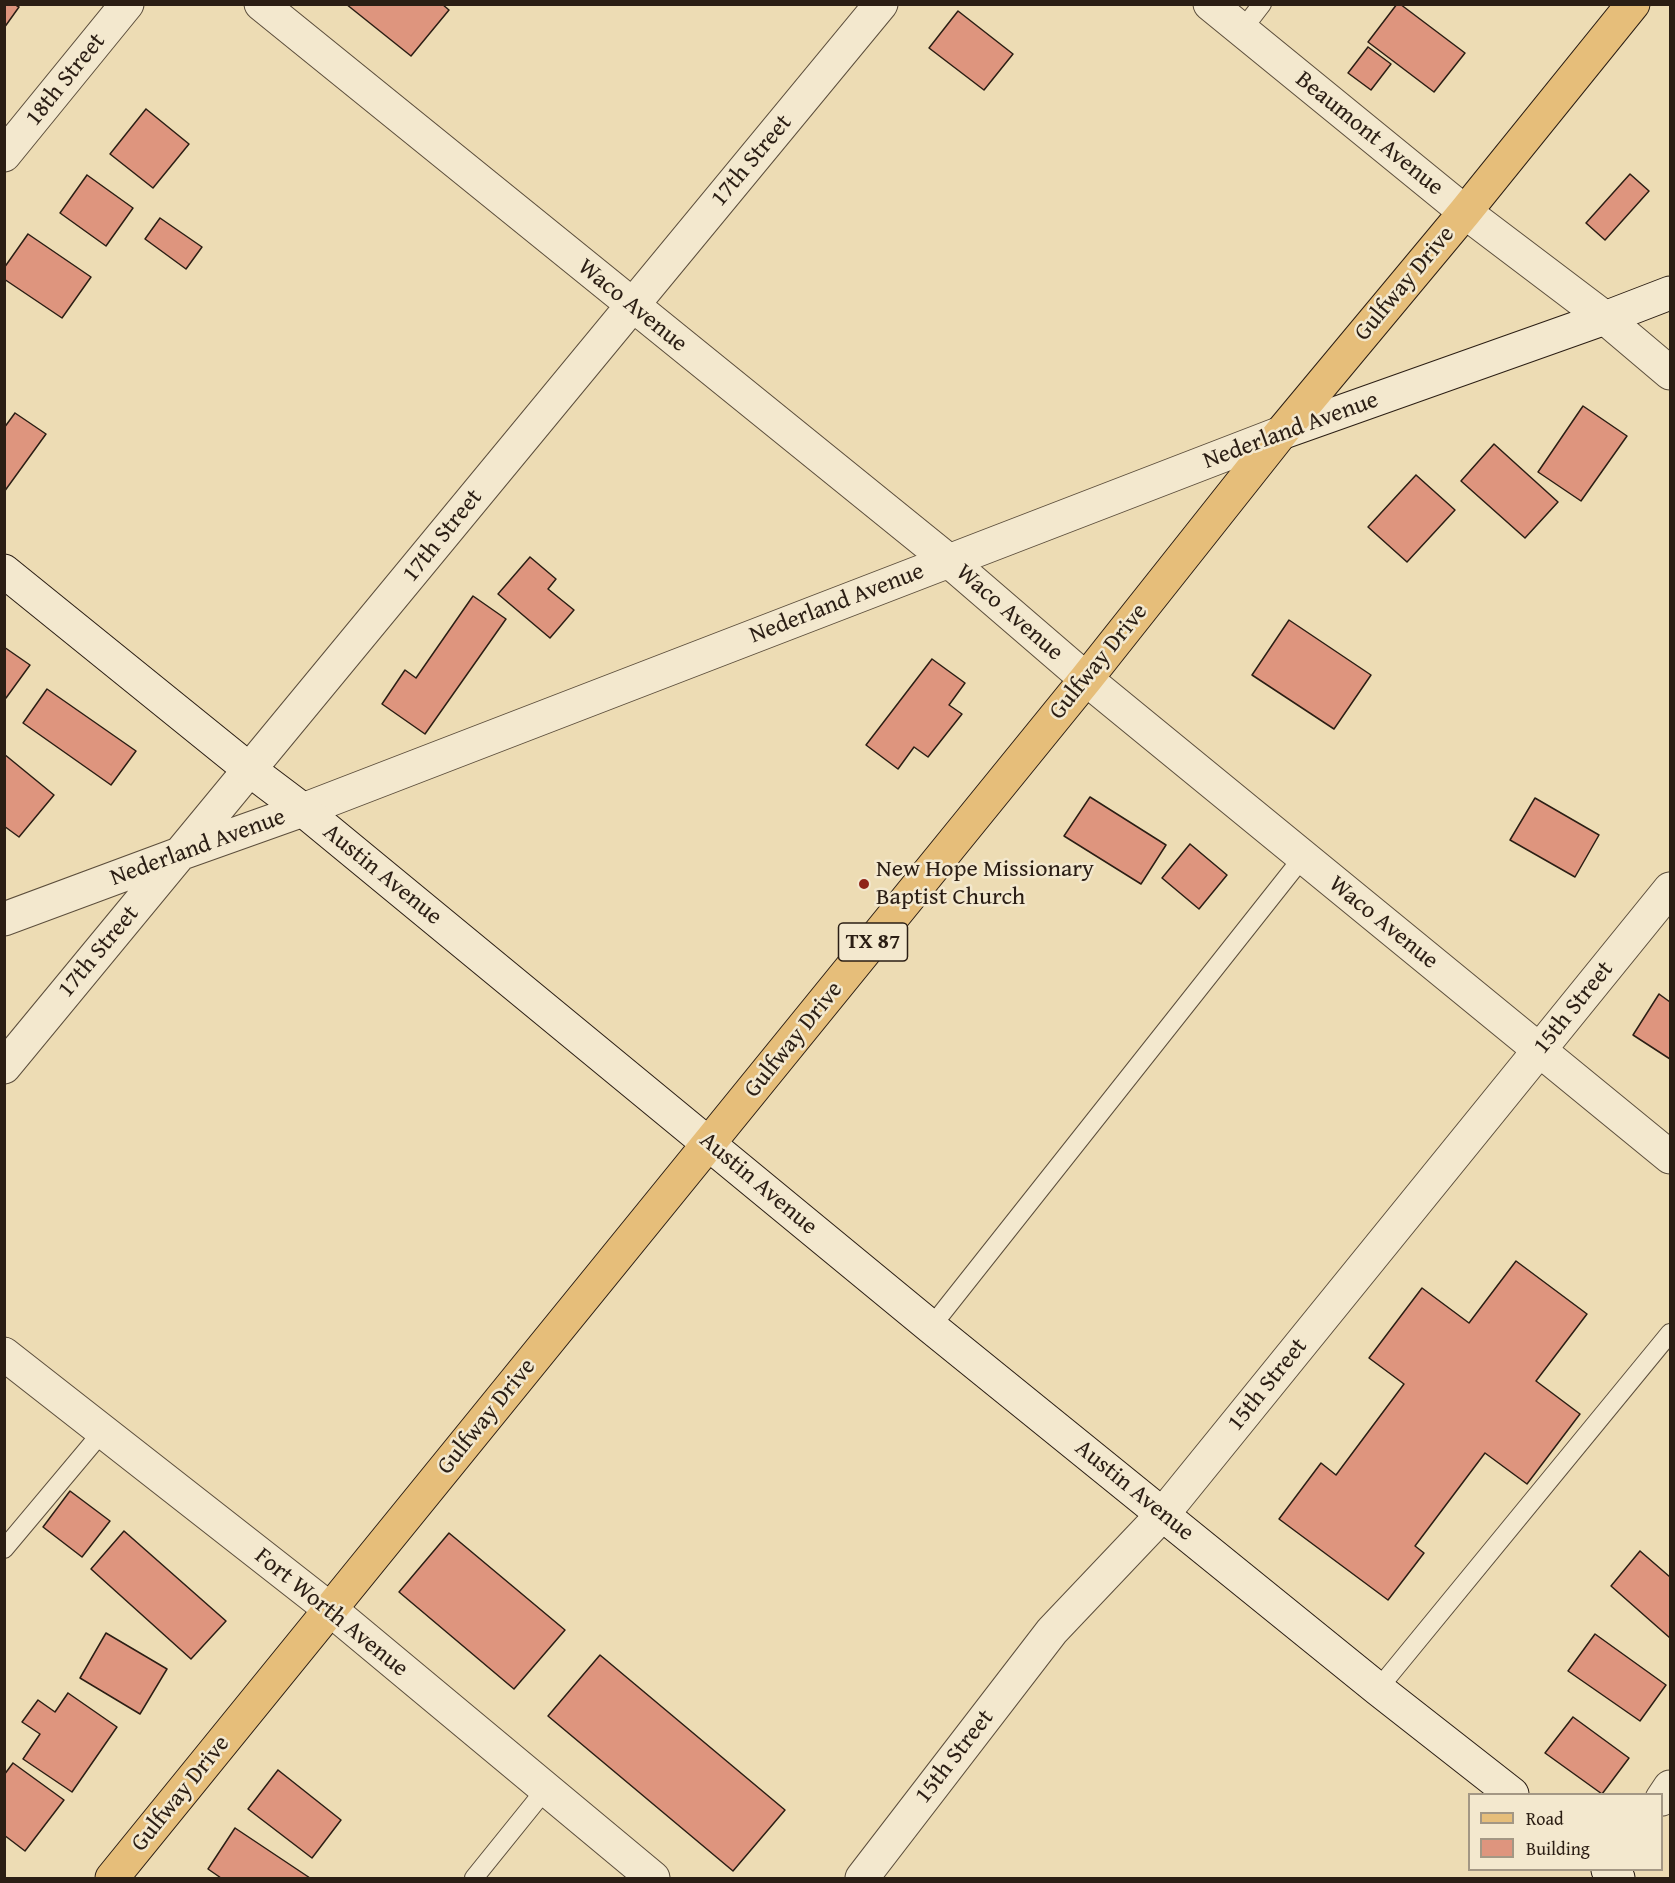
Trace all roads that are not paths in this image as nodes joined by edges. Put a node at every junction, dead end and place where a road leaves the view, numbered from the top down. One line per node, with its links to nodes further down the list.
1 (127, 4): 8 (street, 18th Street)
2 (261, 4): 11 (street, Waco Avenue)
3 (881, 4): 11 (street, 17th Street)
4 (1210, 4): 7 (street, Beaumont Avenue)
5 (1262, 4): 7 (lane)
6 (1633, 4): 9 (main road, Gulfway Drive / TX 87)
7 (1242, 30): 9 (street, Beaumont Avenue)
8 (4, 155)
9 (1465, 212): 12 (street, Beaumont Avenue); 14 (main road, Gulfway Drive / TX 87)
10 (1671, 293): 12 (street, Nederland Avenue)
11 (632, 306): 15 (street, Waco Avenue); 18 (street, 17th Street)
12 (1605, 318): 13 (street, Beaumont Avenue); 14 (street, Nederland Avenue)
13 (1671, 374)
14 (1281, 433): 15 (street, Nederland Avenue); 17 (main road, Gulfway Drive / TX 87)
15 (949, 561): 17 (street, Waco Avenue); 19 (street, Nederland Avenue)
16 (4, 571): 18 (street, Austin Avenue)
17 (1086, 679): 21 (street, Waco Avenue); 26 (main road, Gulfway Drive / TX 87)
18 (250, 770): 19 (street, Austin Avenue); 20 (street, 17th Street)
19 (303, 810): 20 (street, Nederland Avenue); 26 (street, Austin Avenue)
20 (182, 853): 23 (street, Nederland Avenue); 25 (street, 17th Street)
21 (1303, 858): 24 (street, Waco Avenue); 28 (lane)
22 (1671, 889): 24 (street, 15th Street)
23 (4, 919)
24 (1540, 1050): 27 (street, Waco Avenue); 32 (street, 15th Street)
25 (4, 1067)
26 (709, 1144): 28 (street, Austin Avenue); 34 (main road, Gulfway Drive / TX 87)
27 (1671, 1157)
28 (931, 1327): 32 (street, Austin Avenue)
29 (1671, 1333): 35 (lane)
30 (4, 1354): 31 (street, Fort Worth Avenue)
31 (103, 1431): 33 (lane); 34 (street, Fort Worth Avenue)
32 (1163, 1514): 35 (street, Austin Avenue); 41 (street, 15th Street)
33 (4, 1550)
34 (331, 1610): 36 (street, Fort Worth Avenue); 38 (main road, Gulfway Drive / TX 87)
35 (1378, 1689): 37 (street, Austin Avenue)
36 (545, 1790): 39 (lane); 40 (street, Fort Worth Avenue)
37 (1511, 1793)
38 (112, 1878)
39 (474, 1878)
40 (653, 1878)
41 (862, 1878)

